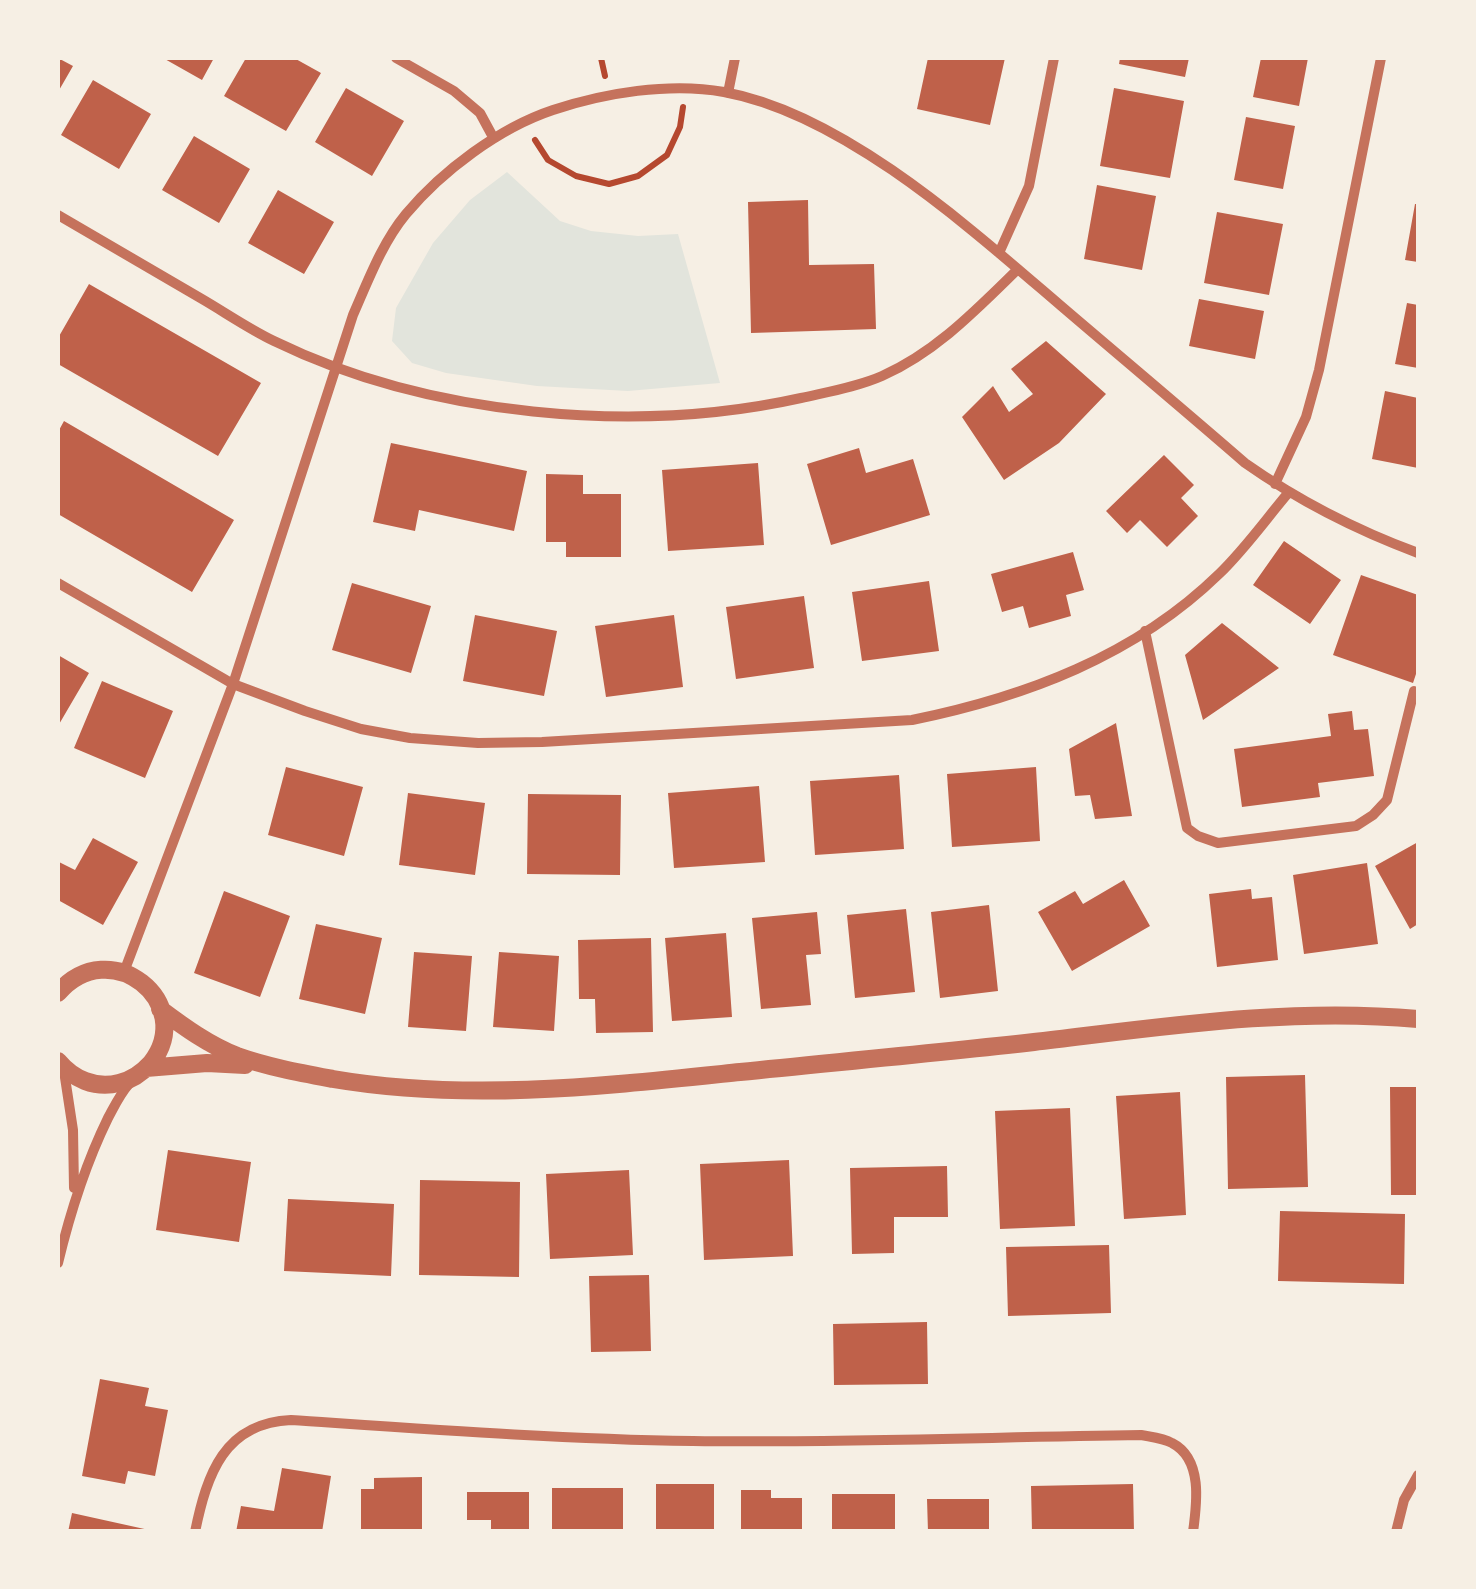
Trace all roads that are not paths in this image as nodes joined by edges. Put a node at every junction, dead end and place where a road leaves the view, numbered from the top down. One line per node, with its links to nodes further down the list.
1 (396, 58): 6 (street)
2 (734, 58): 5 (street)
3 (1054, 58): 8 (street)
4 (1381, 58): 11 (street)
5 (728, 93): 6 (street); 8 (street)
6 (493, 137): 10 (street)
7 (58, 215): 10 (street)
8 (999, 253): 9 (street)
9 (1018, 269): 10 (street); 11 (street)
10 (336, 367): 16 (street)
11 (1274, 484): 12 (street)
12 (1289, 492): 13 (street); 15 (street)
13 (1418, 553)
14 (58, 583): 16 (street)
15 (1145, 631): 16 (street); 17 (street)
16 (233, 684): 18 (street)
17 (1414, 691)
18 (124, 972): 20 (street); 22 (street)
19 (58, 975): 20 (street)
20 (78, 975): 21 (street)
21 (58, 993)
22 (160, 1008): 25 (street); 26 (street)
23 (1418, 1019): 25 (street)
24 (60, 1064): 26 (street); 27 (street)
25 (270, 1067): 26 (street)
26 (143, 1071): 27 (street)
27 (74, 1199): 28 (street)
28 (58, 1263)
29 (1418, 1475): 32 (street)
30 (195, 1532): 31 (street)
31 (1193, 1532)
32 (1396, 1532)

